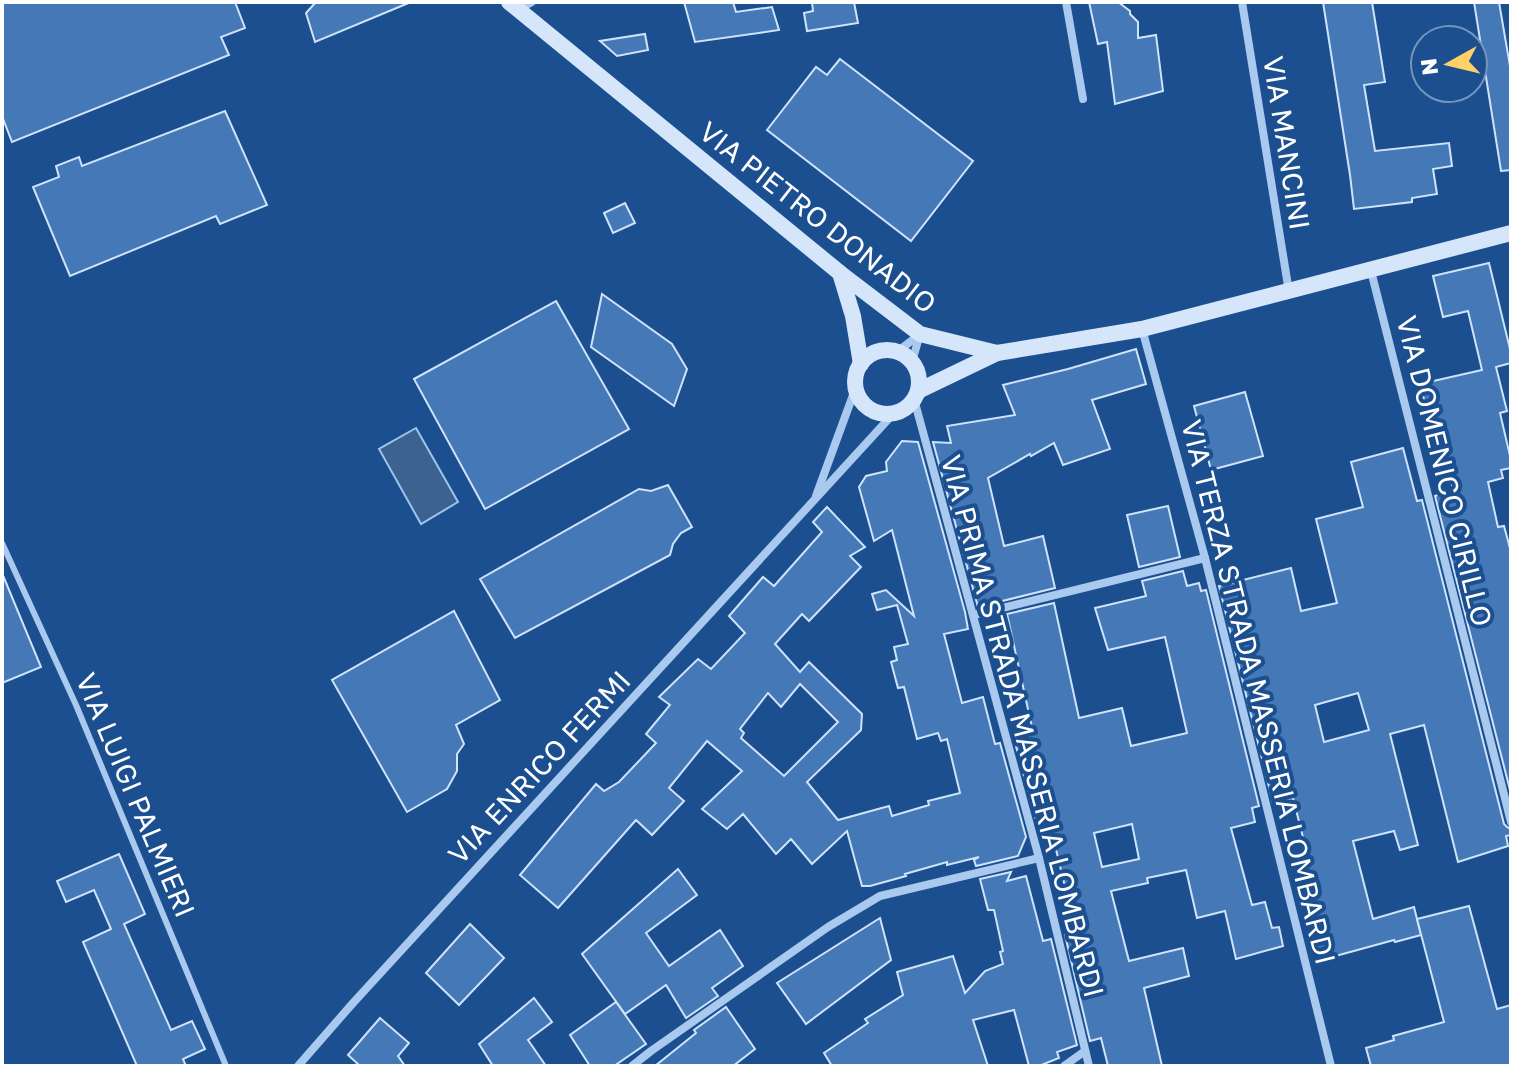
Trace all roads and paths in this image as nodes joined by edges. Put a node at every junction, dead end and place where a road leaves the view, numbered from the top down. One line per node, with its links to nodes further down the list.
1 (1066, 2): 4 (street)
2 (1242, 2): 8 (street, VIA MANCINI)
3 (520, 5): 7 (main road, VIA PIETRO DONADIO)
4 (1083, 99)
5 (1511, 233): 6 (main road, VIA PIETRO DONADIO)
6 (1371, 271): 8 (main road, VIA PIETRO DONADIO); 22 (street, VIA DOMENICO CIRILLO)
7 (840, 273): 10 (main road, VIA PIETRO DONADIO); 14 (main road)
8 (1289, 292): 9 (main road, VIA PIETRO DONADIO)
9 (1142, 329): 12 (main road, VIA PIETRO DONADIO); 20 (street, VIA TERZA STRADA MASSERIA LOMBARDI)
10 (920, 334): 11 (street); 12 (main road, VIA PIETRO DONADIO); 13 (street)
11 (897, 352): 13 (main road); 14 (main road)
12 (997, 353): 16 (main road)
13 (912, 362): 16 (main road)
14 (861, 364): 15 (main road)
15 (856, 387): 17 (main road); 18 (street, VIA ENRICO FERMI)
16 (916, 395): 17 (main road); 21 (street, VIA PRIMA STRADA MASSERIA LOMBARDI)
17 (894, 413): 18 (street, VIA ENRICO FERMI)
18 (815, 501): 26 (street, VIA ENRICO FERMI)
19 (2, 543): 25 (lane, VIA LUIGI PALMIERI)
20 (1205, 558): 21 (street); 30 (street, VIA TERZA STRADA MASSERIA LOMBARDI)
21 (974, 615): 23 (street, VIA PRIMA STRADA MASSERIA LOMBARDI)
22 (1511, 822)
23 (1039, 858): 24 (street, VIA PRIMA STRADA MASSERIA LOMBARDI); 27 (street)
24 (1085, 1051): 28 (street); 29 (street, VIA PRIMA STRADA MASSERIA LOMBARDI)
25 (226, 1066)
26 (298, 1066)
27 (632, 1066)
28 (1064, 1066)
29 (1089, 1066)
30 (1331, 1066)

